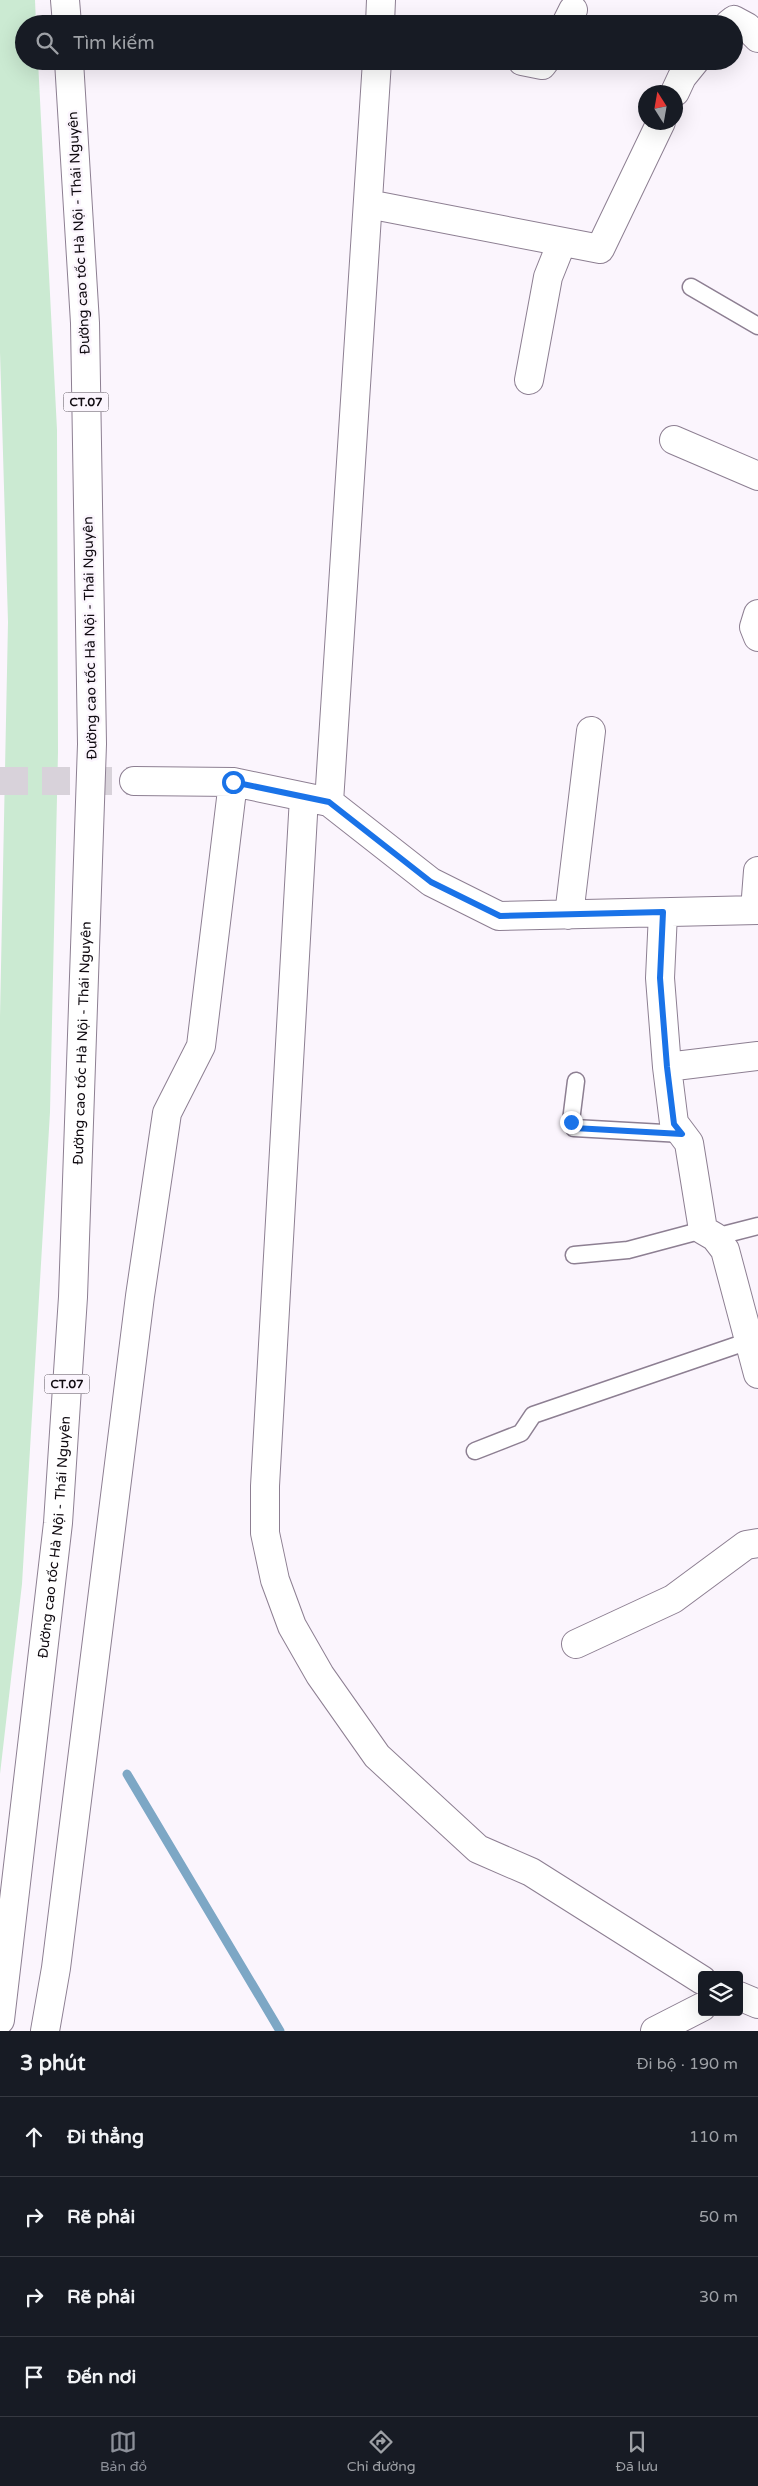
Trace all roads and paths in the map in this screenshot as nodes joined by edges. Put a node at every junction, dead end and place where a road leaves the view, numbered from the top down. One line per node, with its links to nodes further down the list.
1 (65, 0): 3 (main road)
2 (381, 0): 4 (main road)
3 (66, 15)
4 (380, 15)
5 (743, 25): 6 (main road)
6 (758, 38)
7 (70, 70): 45 (main road, Đường cao tốc Hà Nội - Thái Nguyên / CT.07)
8 (376, 70): 12 (main road)
9 (688, 70): 10 (main road)
10 (678, 85)
11 (657, 130): 13 (main road)
12 (368, 204): 13 (main road); 24 (main road)
13 (562, 242): 16 (main road)
14 (691, 287): 15 (lane)
15 (758, 326)
16 (529, 380)
17 (674, 440): 18 (main road)
18 (758, 476)
19 (758, 614): 20 (main road)
20 (758, 637)
21 (591, 731): 28 (main road)
22 (134, 781): 23 (main road)
23 (233, 782): 24 (main road); 46 (main road)
24 (317, 800): 28 (main road); 41 (main road)
25 (758, 871): 26 (main road)
26 (757, 910): 27 (main road)
27 (663, 912): 28 (main road); 30 (main road)
28 (569, 915)
29 (758, 1056): 30 (main road)
30 (667, 1067): 32 (main road)
31 (576, 1081): 32 (lane)
32 (682, 1134): 34 (main road)
33 (758, 1226): 34 (lane)
34 (709, 1233): 35 (lane); 36 (main road)
35 (574, 1255)
36 (749, 1341): 37 (main road); 38 (lane)
37 (758, 1374)
38 (475, 1451)
39 (758, 1542): 40 (main road)
40 (576, 1644)
41 (698, 1977)
42 (743, 1998): 43 (main road)
43 (758, 2004)
44 (698, 2009): 47 (main road)
45 (0, 2020)
46 (45, 2031)
47 (655, 2031)

